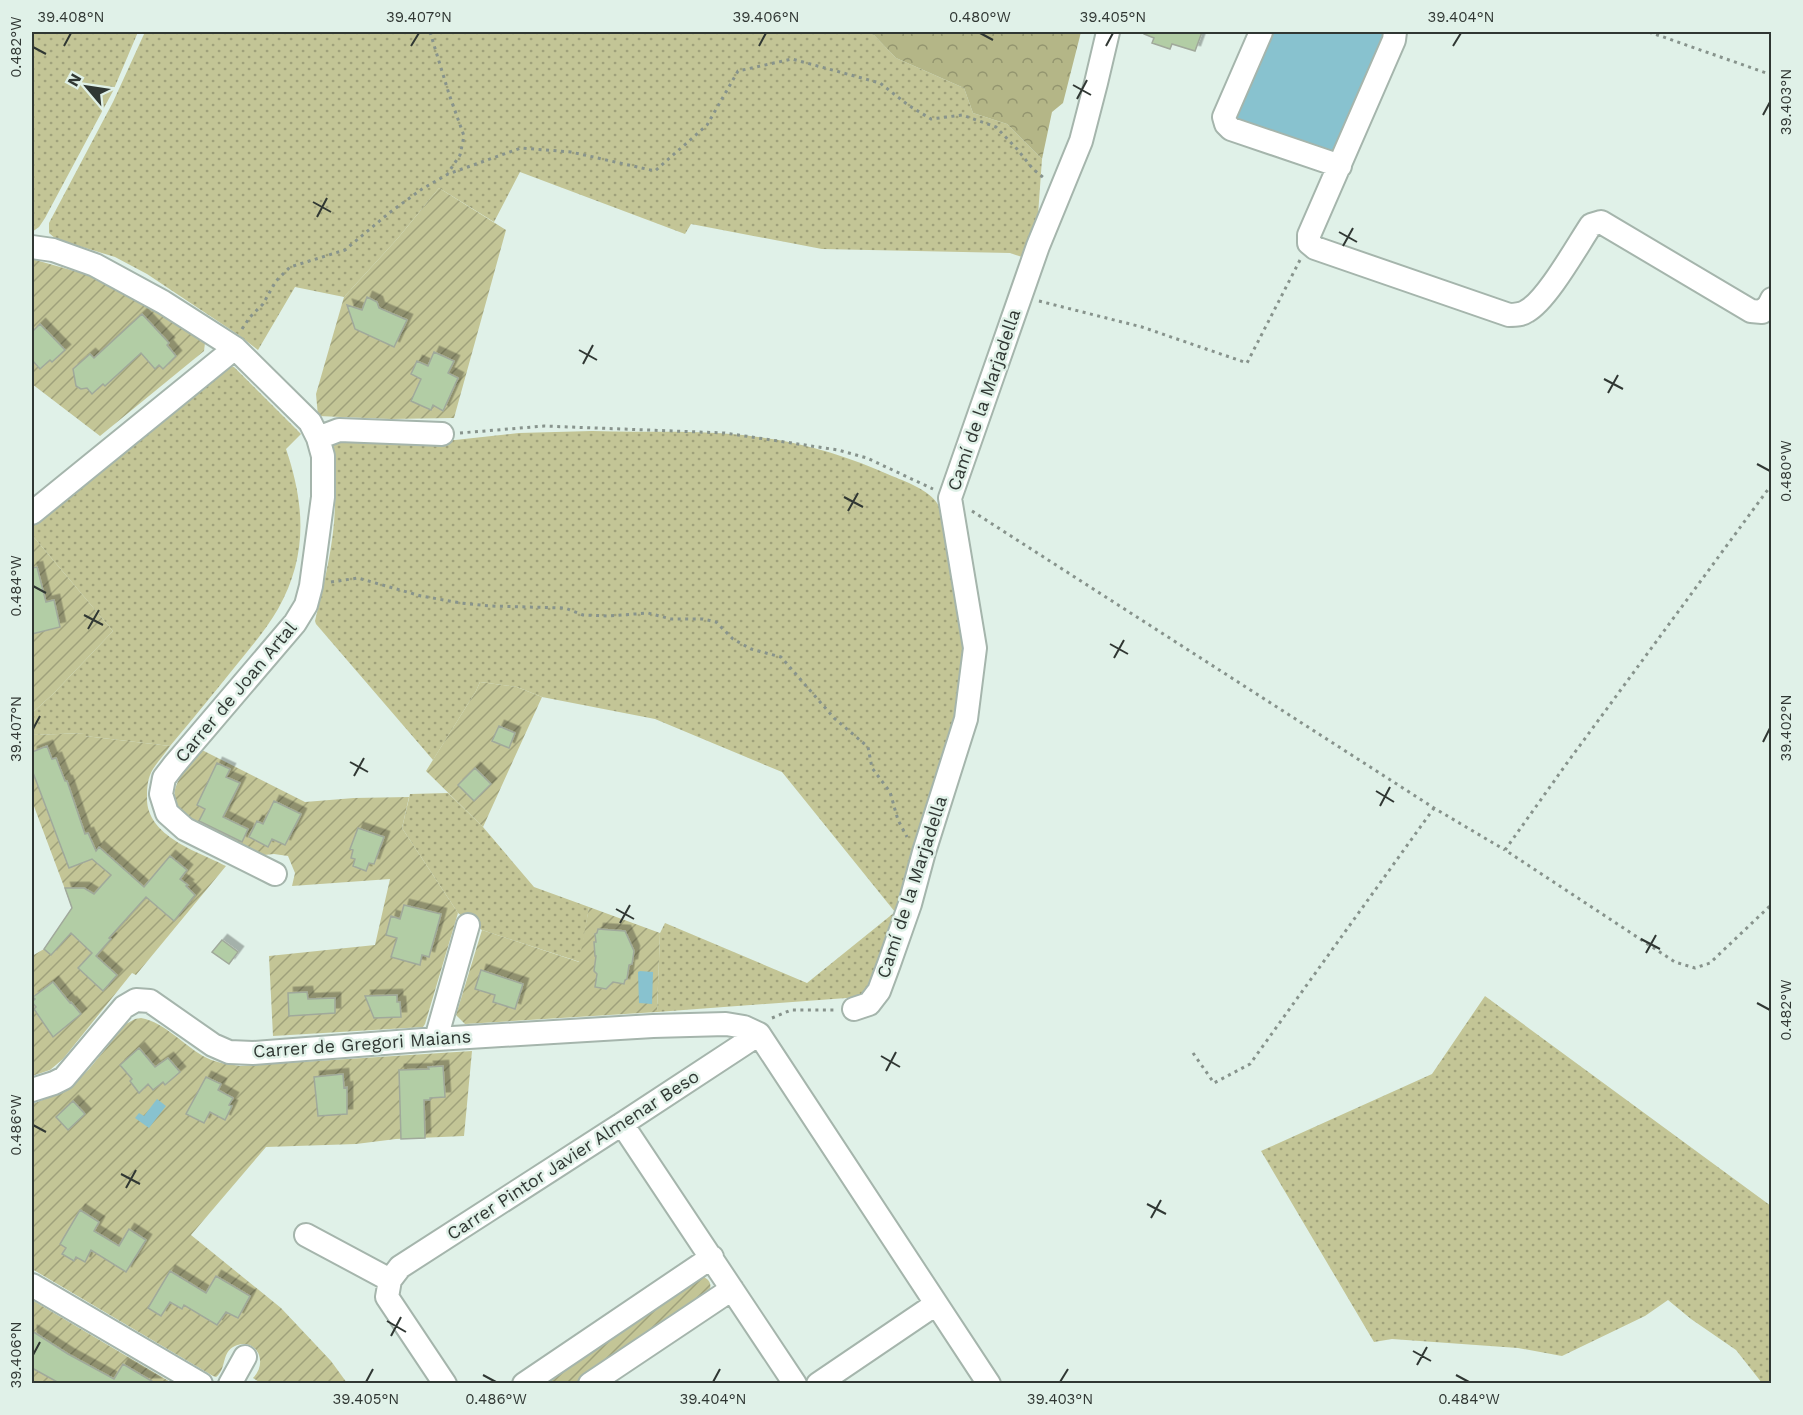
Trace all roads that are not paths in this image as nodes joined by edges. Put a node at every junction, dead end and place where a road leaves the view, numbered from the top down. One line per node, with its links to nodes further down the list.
1 (1108, 32): 13 (street, Camí de la Marjadella)
2 (1260, 32): 4 (street)
3 (1395, 32): 4 (street)
4 (1340, 166): 6 (street)
5 (32, 247): 7 (street, Carrer de Joan Artal)
6 (1772, 299)
7 (236, 348): 9 (street, Carrer de Joan Artal); 10 (street)
8 (442, 434): 9 (street)
9 (318, 438): 11 (street, Carrer de Joan Artal)
10 (32, 513)
11 (274, 874)
12 (468, 925): 15 (street)
13 (854, 1009)
14 (751, 1030): 15 (street, Carrer de Gregori Maians); 17 (street, Carrer Pintor Javier Almenar Beso); 23 (street)
15 (436, 1039): 16 (street, Carrer de Gregori Maians)
16 (32, 1090)
17 (622, 1124): 19 (street); 20 (street, Carrer Pintor Javier Almenar Beso)
18 (306, 1235): 20 (street)
19 (712, 1257): 22 (street); 28 (street)
20 (390, 1280): 27 (street)
21 (32, 1285): 25 (street)
22 (732, 1289): 29 (street); 30 (street)
23 (936, 1304): 31 (street); 32 (street)
24 (245, 1357): 26 (street)
25 (201, 1383)
26 (230, 1383)
27 (445, 1383)
28 (524, 1383)
29 (590, 1383)
30 (795, 1383)
31 (818, 1383)
32 (988, 1383)

